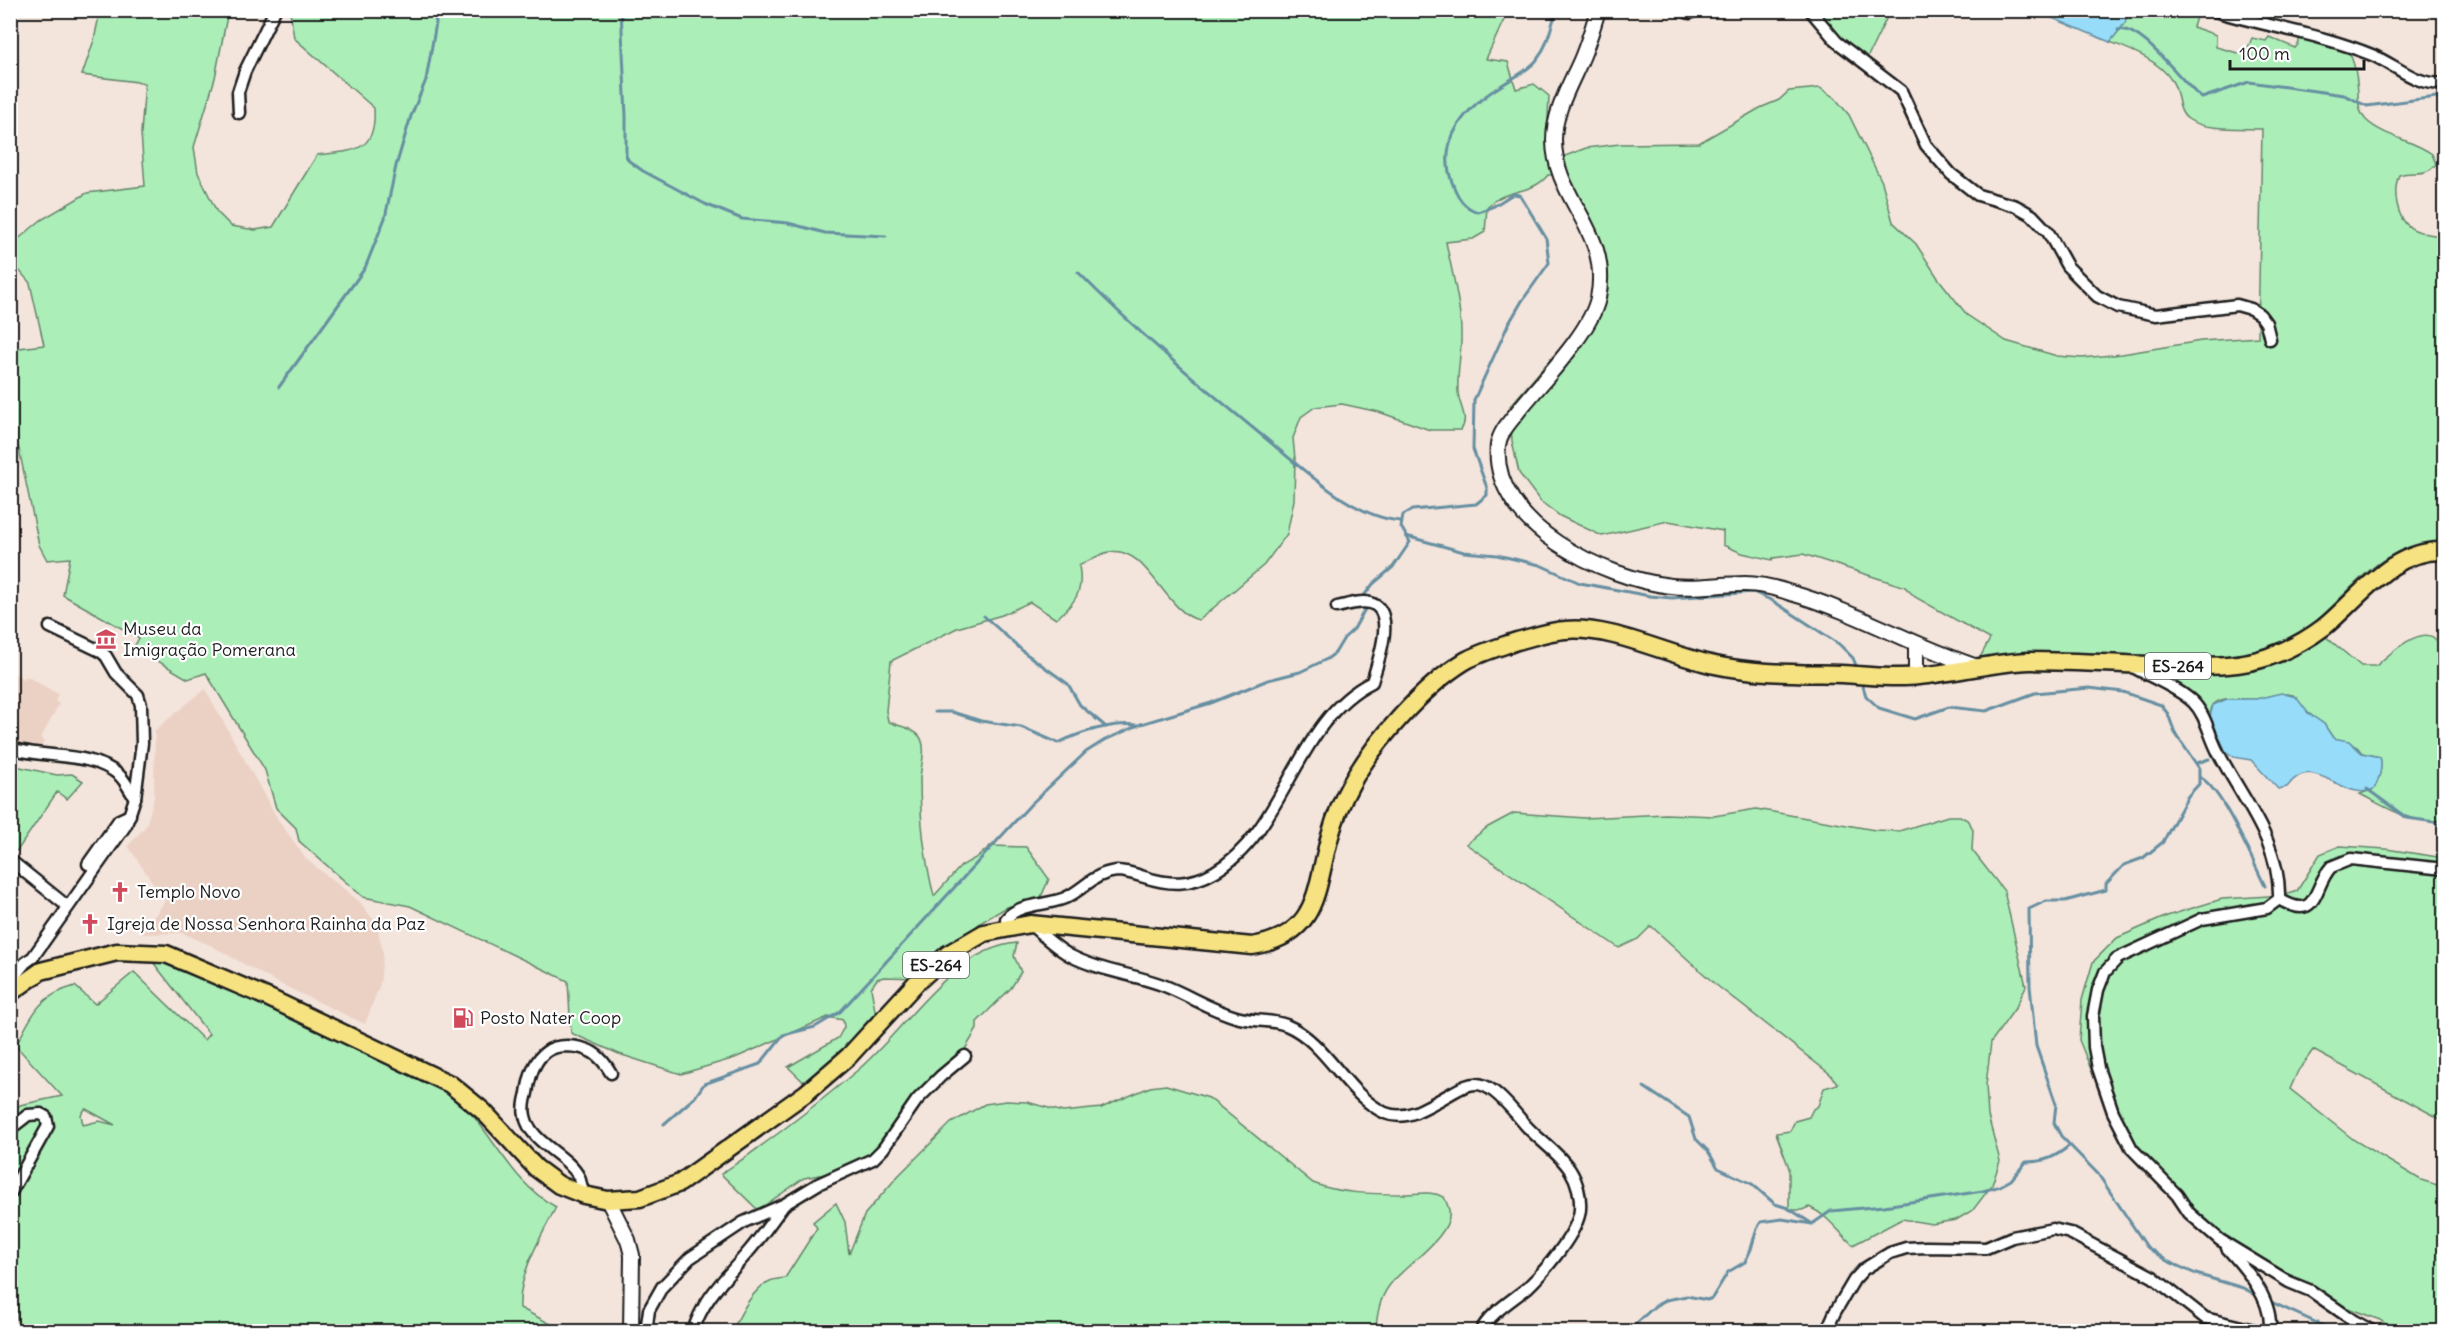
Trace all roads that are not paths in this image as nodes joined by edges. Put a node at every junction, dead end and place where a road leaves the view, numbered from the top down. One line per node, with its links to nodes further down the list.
1 (275, 10): 10 (street)
2 (1475, 10): 3 (street)
3 (1482, 10)
4 (1598, 10): 15 (street)
5 (1680, 10): 6 (street)
6 (1696, 10)
7 (1810, 10): 11 (street)
8 (2211, 10): 9 (street)
9 (2445, 83)
10 (239, 113)
11 (2270, 339)
12 (2445, 551): 16 (main road, ES-264)
13 (1337, 608): 26 (street)
14 (51, 627): 20 (street)
15 (1916, 644): 17 (street); 18 (street)
16 (2130, 665): 17 (main road, ES-264); 23 (street)
17 (1979, 668): 18 (main road, ES-264)
18 (1916, 677): 25 (main road, ES-264)
19 (10, 748): 20 (street)
20 (135, 798): 24 (street)
21 (10, 860): 24 (street)
22 (2445, 869): 23 (street)
23 (2278, 899): 36 (street)
24 (64, 904): 27 (street)
25 (1030, 924): 26 (main road, ES-264); 40 (street)
26 (1007, 927): 34 (main road, ES-264)
27 (10, 981)
28 (10, 993): 33 (main road, ES-264)
29 (965, 1056): 35 (street)
30 (612, 1072): 33 (street)
31 (10, 1129): 32 (street)
32 (10, 1194)
33 (584, 1195): 34 (main road, ES-264)
34 (608, 1200): 37 (street)
35 (785, 1204): 38 (street); 39 (street)
36 (2220, 1240): 43 (street); 44 (street)
37 (631, 1332)
38 (645, 1332)
39 (693, 1332)
40 (1480, 1332)
41 (1826, 1332): 42 (street)
42 (2262, 1332)
43 (2267, 1332)
44 (2374, 1332)

